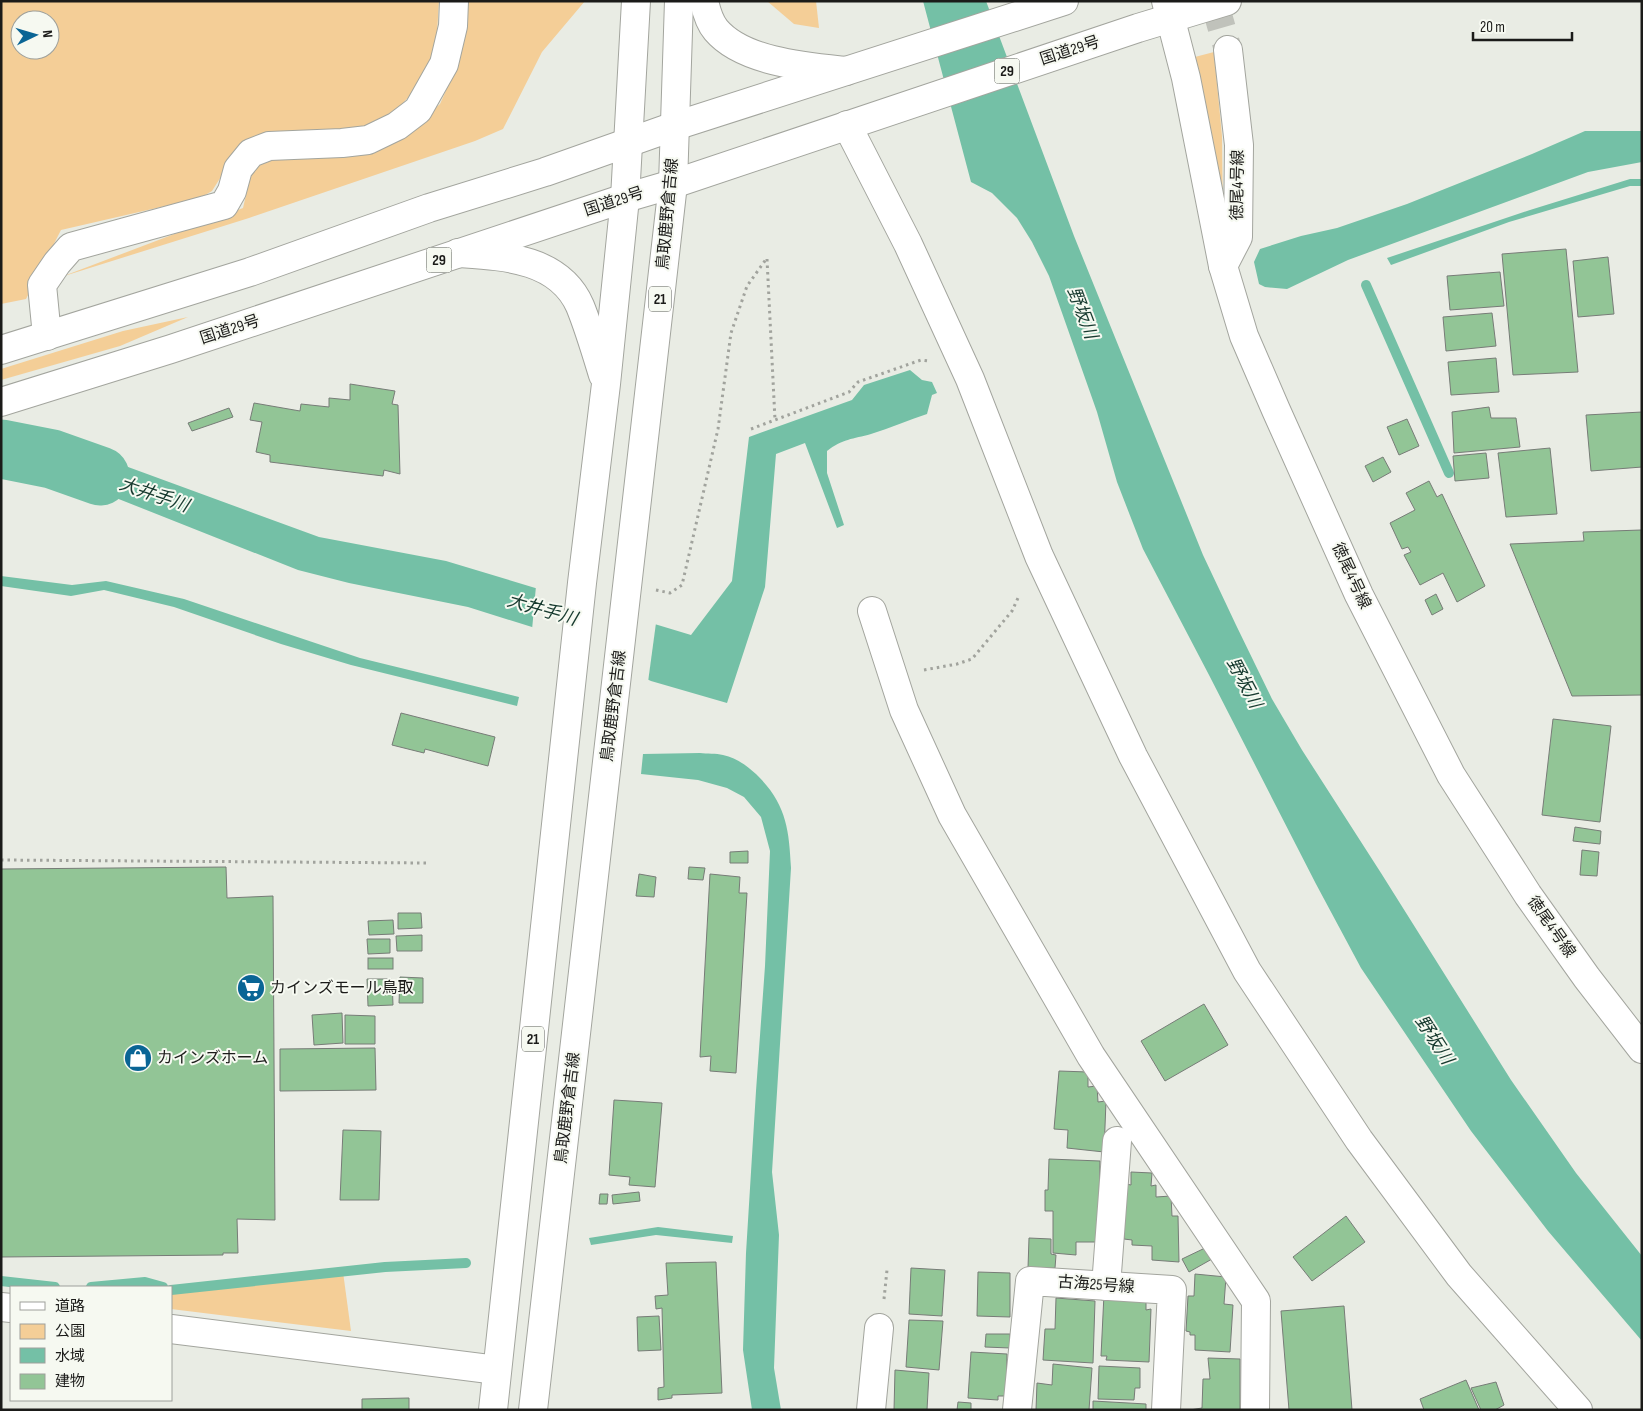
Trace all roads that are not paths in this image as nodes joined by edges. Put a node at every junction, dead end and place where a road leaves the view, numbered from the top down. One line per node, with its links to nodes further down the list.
1 (454, 1): 17 (main road)
2 (636, 1): 12 (main road, 21)
3 (679, 1): 11 (main road, 鳥取鹿野倉吉線 / 21)
4 (704, 1): 9 (main road)
5 (1064, 1): 9 (main road)
6 (1227, 1): 7 (main road, 国道29号 / 29)
7 (1168, 10): 10 (main road, 国道29号 / 29); 16 (main road)
8 (1228, 50): 16 (main road, 徳尾4号線)
9 (854, 68): 11 (main road)
10 (847, 125): 13 (main road, 国道29号 / 29); 34 (main road)
11 (675, 126): 12 (main road); 13 (main road, 鳥取鹿野倉吉線 / 21)
12 (628, 143): 14 (main road, 21); 17 (main road)
13 (672, 184): 14 (main road, 国道29号 / 29); 29 (main road, 鳥取鹿野倉吉線 / 21)
14 (624, 198): 15 (main road, 国道29号 / 29); 19 (main road, 21)
15 (458, 253): 19 (main road); 20 (main road, 国道29号 / 29)
16 (1223, 266): 22 (main road, 徳尾4号線)
17 (47, 336): 18 (main road)
18 (1, 350)
19 (606, 384): 27 (main road, 21)
20 (1, 402)
21 (872, 611): 33 (main road)
22 (1642, 1049)
23 (1117, 1141): 24 (main road)
24 (1106, 1286): 31 (main road, 古海25号線); 32 (main road, 古海25号線)
25 (879, 1328): 30 (main road)
26 (172, 1329): 27 (main road)
27 (497, 1370): 28 (main road, 21)
28 (493, 1410)
29 (533, 1410)
30 (871, 1410)
31 (1017, 1410)
32 (1166, 1410)
33 (1256, 1410)
34 (1578, 1410)

